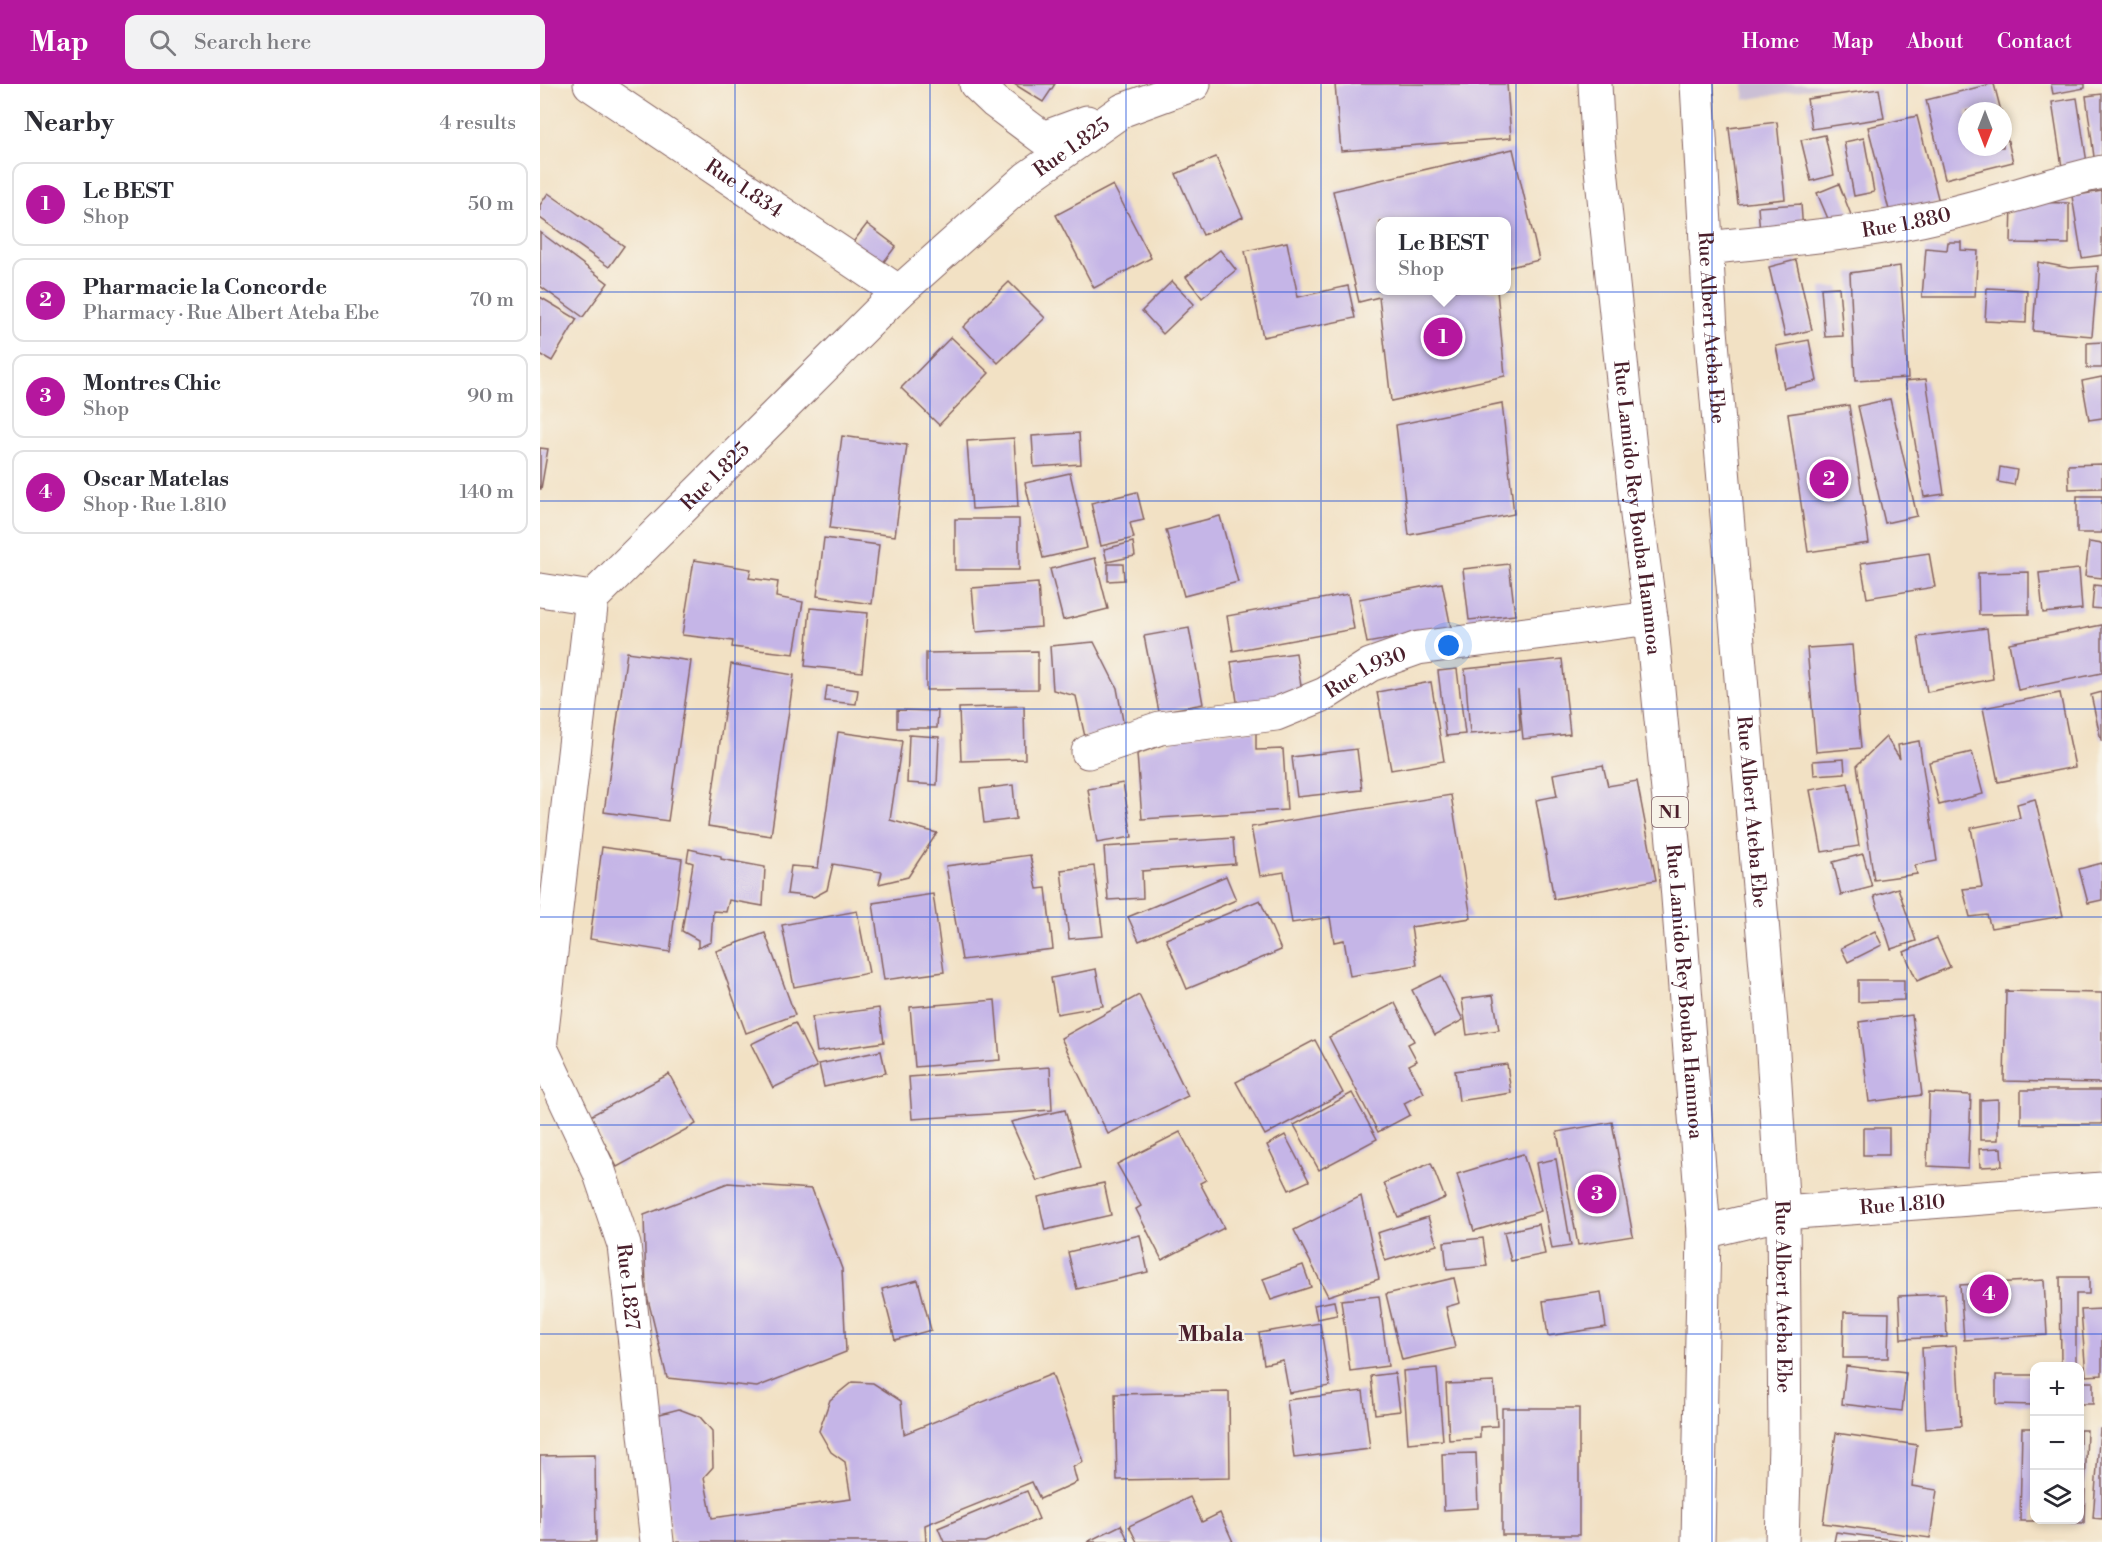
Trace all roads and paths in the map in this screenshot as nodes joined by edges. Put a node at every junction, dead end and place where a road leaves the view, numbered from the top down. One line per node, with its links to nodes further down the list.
1 (590, 84): 9 (main road, Rue 1.834)
2 (976, 84): 6 (main road)
3 (1194, 84): 6 (main road, Rue 1.825)
4 (1595, 84): 12 (main road, Rue Lamido Rey Bouba Hammoa / N1)
5 (1697, 84): 8 (main road, Rue Albert Ateba Ebe)
6 (1123, 110): 9 (main road, Rue 1.825)
7 (2102, 172): 8 (main road, Rue 1.880)
8 (1706, 248): 16 (main road, Rue Albert Ateba Ebe)
9 (899, 292): 11 (main road, Rue 1.825)
10 (540, 590): 11 (main road)
11 (592, 597): 14 (main road)
12 (1651, 618): 13 (main road, Rue 1.930); 17 (main road, Rue Lamido Rey Bouba Hammoa / N1)
13 (1088, 752)
14 (540, 1048): 18 (main road, Rue 1.827)
15 (2102, 1189): 16 (main road, Rue 1.810)
16 (1783, 1213): 17 (main road, Rue 1.810); 20 (main road, Rue Albert Ateba Ebe)
17 (1704, 1232): 19 (main road, Rue Lamido Rey Bouba Hammoa / N1)
18 (657, 1542)
19 (1698, 1542)
20 (1782, 1542)

